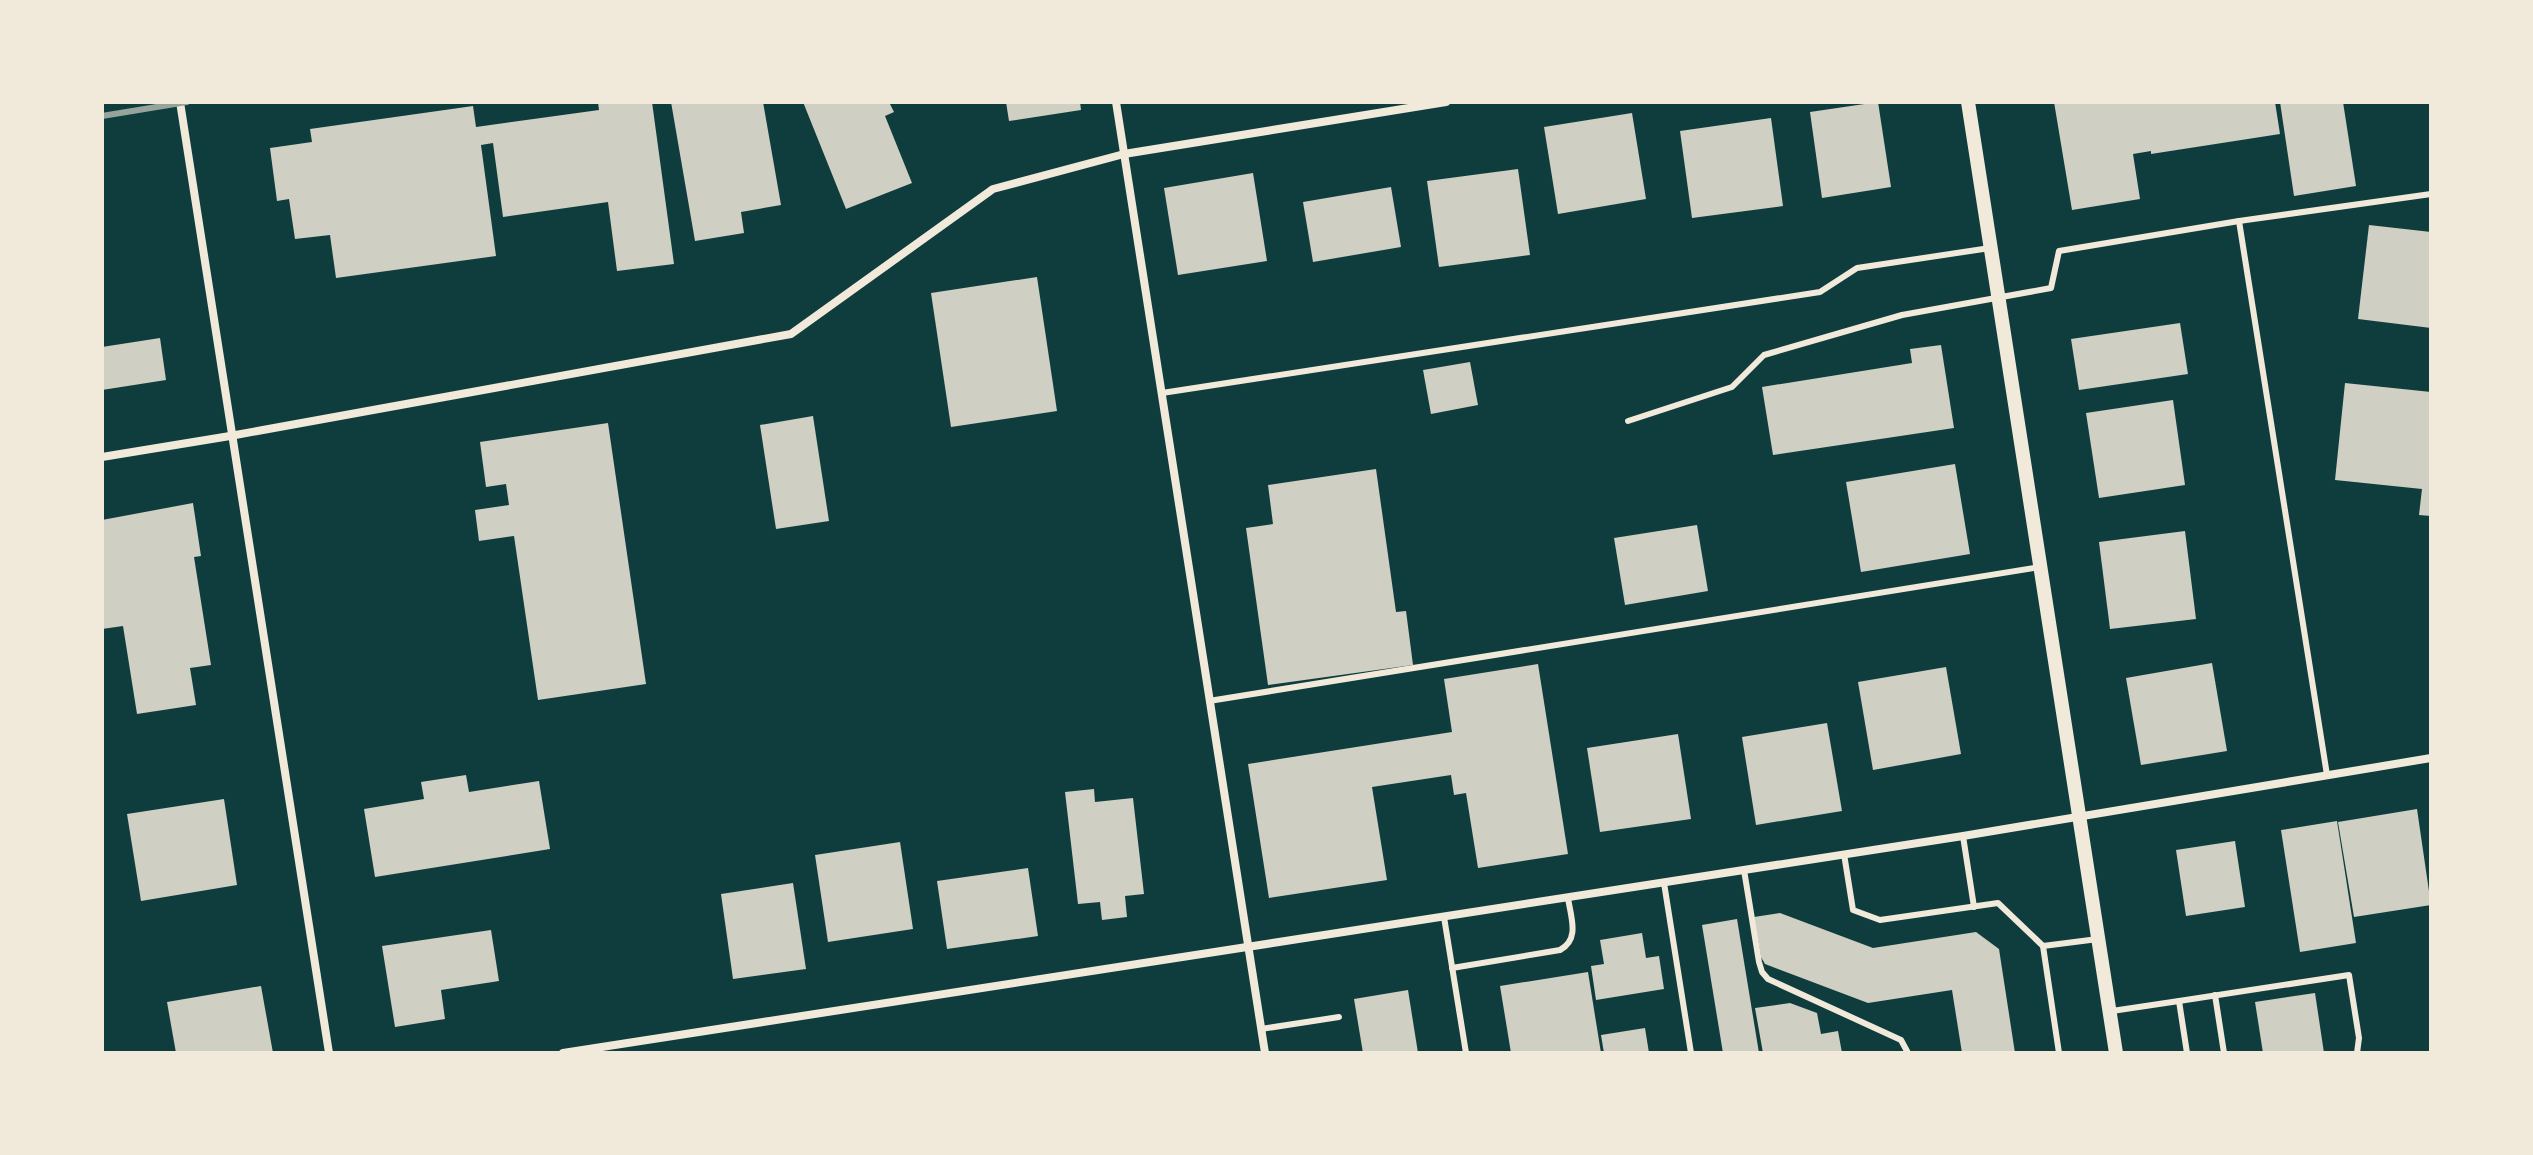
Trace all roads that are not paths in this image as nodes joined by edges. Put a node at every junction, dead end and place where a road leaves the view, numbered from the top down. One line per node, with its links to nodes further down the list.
1 (180, 102): 12 (street)
2 (1116, 102): 5 (street)
3 (1446, 102): 5 (street)
4 (1968, 102): 8 (street)
5 (1124, 154): 10 (street); 12 (street)
6 (2431, 194): 7 (lane)
7 (2239, 221): 9 (lane); 17 (lane)
8 (1991, 248): 9 (street); 10 (lane)
9 (1999, 300): 11 (lane); 14 (street)
10 (1162, 393): 15 (street)
11 (1628, 421)
12 (230, 436): 13 (street); 35 (street)
13 (102, 457)
14 (2040, 567): 15 (lane); 18 (street)
15 (1209, 701): 28 (street)
16 (2431, 758): 17 (street)
17 (2327, 775): 18 (street)
18 (2080, 817): 19 (street); 26 (street)
19 (1963, 836): 20 (street); 24 (lane)
20 (1844, 854): 21 (street); 24 (lane)
21 (1744, 870): 22 (street); 40 (lane)
22 (1664, 883): 23 (street); 39 (lane)
23 (1568, 898): 25 (street); 29 (lane)
24 (1974, 907): 27 (lane)
25 (1444, 917): 28 (street); 29 (lane)
26 (2098, 939): 27 (lane); 32 (street)
27 (2043, 946): 41 (lane)
28 (1248, 948): 34 (street); 36 (street)
29 (1452, 968): 38 (lane)
30 (2215, 995): 31 (lane); 44 (lane); 45 (lane)
31 (2179, 1001): 32 (lane); 43 (lane)
32 (2110, 1012): 42 (street)
33 (1339, 1017): 34 (lane)
34 (1261, 1029): 37 (street)
35 (329, 1053)
36 (563, 1053)
37 (1265, 1053)
38 (1466, 1053)
39 (1691, 1053)
40 (1908, 1053)
41 (2059, 1053)
42 (2116, 1053)
43 (2187, 1053)
44 (2224, 1053)
45 (2357, 1053)

